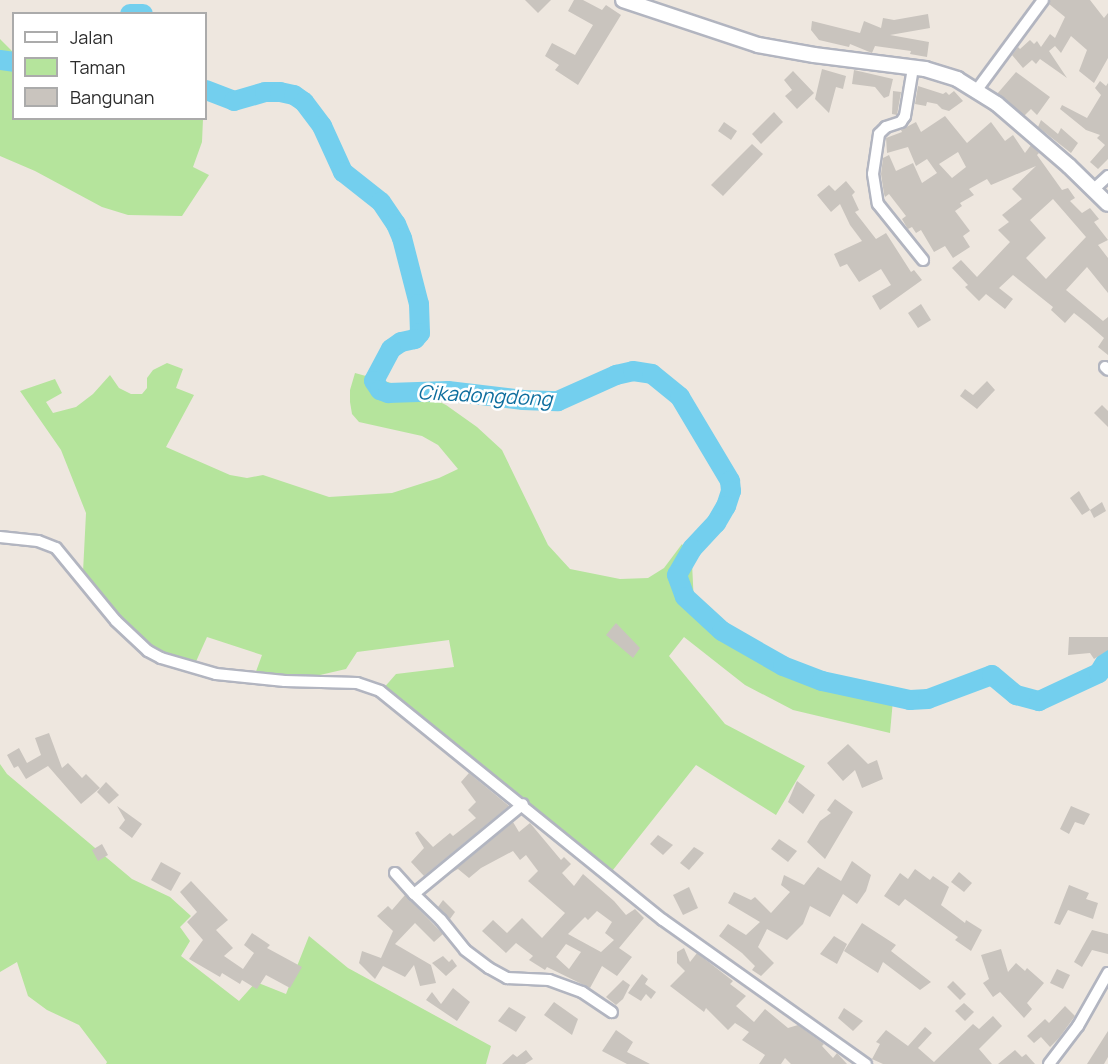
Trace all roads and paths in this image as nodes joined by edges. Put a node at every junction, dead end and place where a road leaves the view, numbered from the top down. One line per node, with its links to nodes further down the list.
1 (623, 0): 3 (street)
2 (1044, 0): 4 (street)
3 (913, 68): 4 (street); 8 (street)
4 (976, 91): 6 (street)
5 (1108, 176): 6 (street)
6 (1094, 189): 7 (street)
7 (1108, 204)
8 (923, 260)
9 (0, 537): 10 (street)
10 (523, 804): 12 (street); 15 (street)
11 (395, 873): 12 (street)
12 (414, 894): 14 (street)
13 (1108, 972): 16 (street)
14 (612, 1012)
15 (866, 1064)
16 (1049, 1064)

